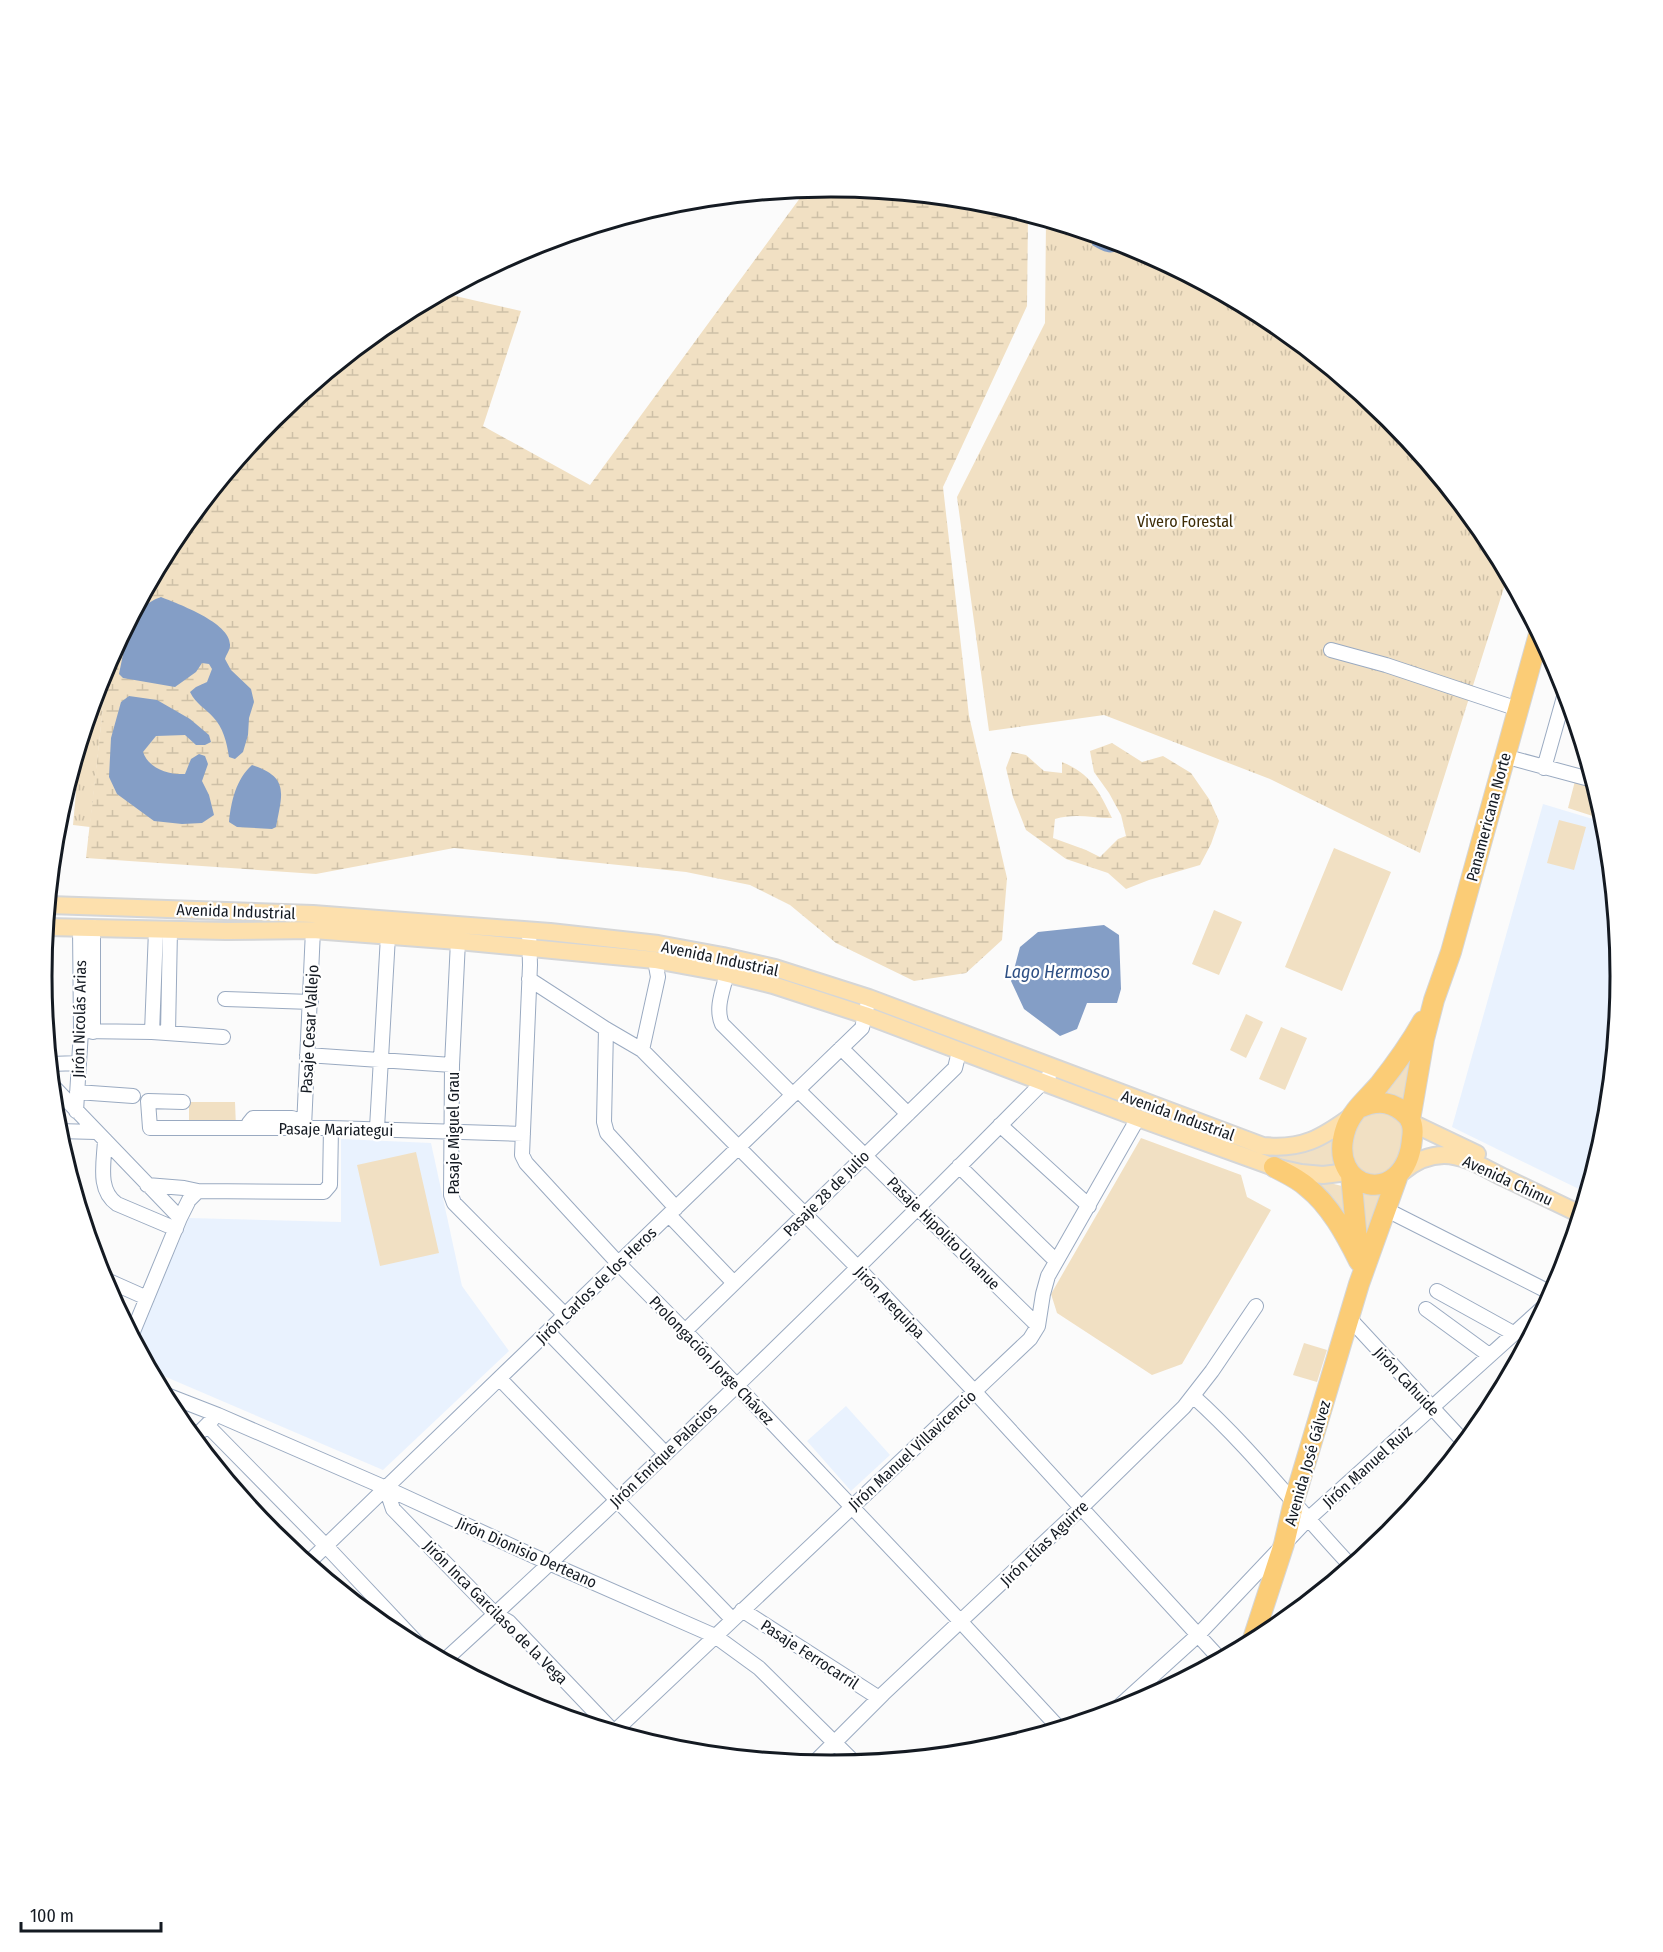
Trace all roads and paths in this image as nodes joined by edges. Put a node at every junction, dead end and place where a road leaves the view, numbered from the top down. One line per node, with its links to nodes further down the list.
1 (1536, 645): 4 (highway, Panamericana Norte)
2 (1331, 650): 4 (street)
3 (1561, 706): 6 (street)
4 (1518, 709): 5 (highway, Panamericana Norte)
5 (1504, 756): 6 (street); 21 (highway, Panamericana Norte)
6 (1544, 768): 7 (street)
7 (1585, 778)
8 (56, 905): 13 (main road, Avenida Industrial)
9 (54, 927): 10 (main road, Avenida Industrial)
10 (86, 927): 11 (main road, Avenida Industrial); 25 (street, Jirón Nicolás Arias)
11 (163, 930): 12 (main road, Avenida Industrial); 26 (street); 27 (street)
12 (313, 930): 14 (main road, Avenida Industrial); 22 (street, Pasaje Cesar Vallejo)
13 (529, 930): 16 (street, Prolongación Jorge Chávez); 23 (main road, Avenida Industrial)
14 (388, 936): 15 (main road, Avenida Industrial); 33 (street)
15 (459, 941): 16 (main road, Avenida Industrial); 36 (street, Pasaje Miguel Grau)
16 (529, 948): 17 (main road, Avenida Industrial); 19 (street, Prolongación Jorge Chávez)
17 (655, 960): 18 (main road, Avenida Industrial); 30 (street)
18 (727, 974): 23 (main road, Avenida Industrial); 40 (street, Pasaje Hipolito Unanue)
19 (529, 979): 24 (street, Jirón Arequipa); 55 (street, Prolongación Jorge Chávez)
20 (225, 999): 22 (street)
21 (1434, 1000): 45 (highway, Panamericana Norte); 48 (highway, Panamericana Norte)
22 (311, 1002): 32 (street, Pasaje Cesar Vallejo)
23 (867, 1006): 29 (street, Jirón Carlos de los Heros); 31 (main road, Avenida Industrial); 37 (main road, Avenida Industrial)
24 (606, 1029): 30 (street, Jirón Arequipa); 69 (street)
25 (87, 1031): 26 (street); 34 (street, Jirón Nicolás Arias)
26 (152, 1032): 27 (street)
27 (168, 1033): 28 (street)
28 (223, 1037)
29 (841, 1048): 40 (street, Jirón Carlos de los Heros); 46 (street)
30 (642, 1050): 57 (street, Jirón Arequipa)
31 (958, 1052): 38 (main road, Avenida Industrial); 46 (street, Pasaje 28 de Julio)
32 (307, 1055): 33 (street); 49 (street, Pasaje Cesar Vallejo)
33 (381, 1059): 36 (street); 52 (street)
34 (79, 1063): 35 (street); 39 (street, Jirón Nicolás Arias)
35 (58, 1064)
36 (452, 1065): 54 (street, Pasaje Miguel Grau)
37 (1055, 1069): 38 (street, Jirón Enrique Palacios); 45 (main road, Avenida Industrial)
38 (1043, 1082): 47 (main road, Avenida Industrial); 50 (street, Jirón Enrique Palacios)
39 (77, 1092): 42 (street); 44 (street, Jirón Nicolás Arias)
40 (795, 1093): 57 (street, Jirón Carlos de los Heros); 58 (street, Pasaje Hipolito Unanue)
41 (62, 1096): 44 (street)
42 (133, 1096)
43 (183, 1102): 49 (street, Pasaje Mariategui)
44 (76, 1111): 56 (street)
45 (1355, 1112): 48 (highway); 61 (highway)
46 (909, 1114): 58 (street, Pasaje 28 de Julio)
47 (1138, 1119): 60 (main road, Avenida Industrial); 66 (street)
48 (1411, 1121): 62 (highway); 65 (main road, Avenida Chimu)
49 (304, 1125): 51 (street, Pasaje Mariategui)
50 (1000, 1125): 59 (street, Jirón Enrique Palacios); 66 (street)
51 (331, 1128): 52 (street, Pasaje Mariategui); 64 (street)
52 (377, 1128): 54 (street, Pasaje Mariategui)
53 (68, 1132): 56 (street)
54 (450, 1132): 55 (street, Pasaje Mariategui); 85 (street, Pasaje Miguel Grau)
55 (523, 1134): 75 (street, Prolongación Jorge Chávez)
56 (101, 1136): 63 (street); 72 (street)
57 (739, 1147): 69 (street, Jirón Carlos de los Heros); 71 (street, Jirón Arequipa)
58 (864, 1155): 67 (street, Pasaje Hipolito Unanue); 71 (street, Pasaje 28 de Julio)
59 (959, 1166): 67 (street, Jirón Enrique Palacios); 73 (street)
60 (1274, 1167): 61 (main road, Avenida Industrial); 74 (highway)
61 (1350, 1174): 62 (highway); 74 (highway, Avenida José Gálvez)
62 (1399, 1175): 68 (highway, Avenida José Gálvez); 70 (main road, Avenida Chimu)
63 (147, 1185): 64 (street); 72 (street)
64 (198, 1191): 72 (street)
65 (1577, 1202)
66 (1089, 1206): 73 (street)
67 (917, 1207): 76 (street, Jirón Enrique Palacios); 89 (street, Pasaje Hipolito Unanue)
68 (1385, 1209): 78 (highway, Avenida José Gálvez); 80 (street)
69 (673, 1211): 75 (street, Jirón Carlos de los Heros); 77 (street)
70 (1574, 1211)
71 (804, 1215): 76 (street, Jirón Arequipa); 77 (street, Pasaje 28 de Julio)
72 (178, 1223): 82 (street)
73 (1056, 1261): 89 (street)
74 (1359, 1261): 78 (highway, Avenida José Gálvez)
75 (618, 1263): 85 (street, Jirón Carlos de los Heros); 90 (street, Prolongación Jorge Chávez)
76 (857, 1268): 95 (street, Jirón Enrique Palacios); 96 (street, Jirón Arequipa)
77 (734, 1283): 90 (street, Pasaje 28 de Julio)
78 (1359, 1284): 87 (highway, Avenida José Gálvez)
79 (117, 1285): 82 (street)
80 (1544, 1289)
81 (1437, 1291): 92 (street)
82 (147, 1298): 88 (street)
83 (1256, 1306): 97 (street, Jirón Elías Aguirre)
84 (1426, 1309): 93 (street)
85 (565, 1315): 91 (street, Jirón Carlos de los Heros)
86 (1532, 1317): 92 (street, Jirón Manuel Ruiz)
87 (1350, 1319): 99 (street, Jirón Cahuide); 107 (highway, Avenida José Gálvez)
88 (136, 1326)
89 (1038, 1326): 96 (street, Jirón Manuel Villavicencio)
90 (685, 1331): 95 (street, Prolongación Jorge Chávez)
91 (548, 1332): 94 (street, Jirón Carlos de los Heros); 104 (street)
92 (1513, 1333): 93 (street, Jirón Manuel Ruiz)
93 (1489, 1355): 99 (street, Jirón Manuel Ruiz)
94 (500, 1379): 105 (street, Jirón Carlos de los Heros); 106 (street, Pasaje Ferrocarril)
95 (736, 1385): 104 (street, Jirón Enrique Palacios); 108 (street, Prolongación Jorge Chávez)
96 (974, 1391): 108 (street, Jirón Manuel Villavicencio); 109 (street, Jirón Arequipa)
97 (1193, 1396): 107 (street); 109 (street, Jirón Elías Aguirre)
98 (178, 1400): 100 (street, Jirón Dionisio Derteano)
99 (1432, 1408): 103 (street, Jirón Cahuide); 110 (street, Jirón Manuel Ruiz)
100 (218, 1415): 101 (street); 105 (street, Jirón Dionisio Derteano)
101 (207, 1425): 102 (street); 112 (street)
102 (200, 1432)
103 (1459, 1437)
104 (665, 1453): 106 (street, Jirón Enrique Palacios)
105 (386, 1488): 112 (street, Jirón Carlos de los Heros); 115 (street, Jirón Dionisio Derteano); 116 (street, Jirón Inca Garcilaso de la Vega)
106 (616, 1499): 115 (street, Jirón Enrique Palacios); 117 (street, Pasaje Ferrocarril)
107 (1294, 1501): 110 (street); 111 (highway, Avenida José Gálvez)
108 (852, 1506): 117 (street, Jirón Manuel Villavicencio); 118 (street, Prolongación Jorge Chávez)
109 (1082, 1508): 118 (street, Jirón Elías Aguirre); 121 (street, Jirón Arequipa)
110 (1307, 1520): 111 (street, Jirón Manuel Ruiz); 114 (street)
111 (1284, 1544): 120 (highway, Avenida José Gálvez); 121 (street, Jirón Manuel Ruiz)
112 (326, 1546): 113 (street, Jirón Carlos de los Heros); 119 (street)
113 (314, 1558)
114 (1346, 1561)
115 (551, 1564): 116 (street, Jirón Enrique Palacios); 122 (street, Jirón Dionisio Derteano)
116 (495, 1614): 124 (street, Jirón Enrique Palacios); 127 (street, Jirón Inca Garcilaso de la Vega)
117 (737, 1615): 122 (street, Jirón Manuel Villavicencio); 126 (street, Pasaje Ferrocarril)
118 (961, 1622): 126 (street, Jirón Elías Aguirre); 128 (street, Prolongación Jorge Chávez)
119 (400, 1625)
120 (1256, 1629)
121 (1198, 1635): 123 (street, Jirón Arequipa); 125 (street, Jirón Manuel Ruiz)
122 (715, 1636): 129 (street, Jirón Manuel Villavicencio); 130 (street, Jirón Dionisio Derteano)
123 (1215, 1654)
124 (450, 1655)
125 (1131, 1695)
126 (879, 1698): 130 (street, Jirón Elías Aguirre)
127 (604, 1721)
128 (1054, 1722)
129 (620, 1725)
130 (835, 1743): 131 (street, Jirón Dionisio Derteano); 132 (street, Jirón Elías Aguirre)
131 (846, 1754)
132 (823, 1755)

